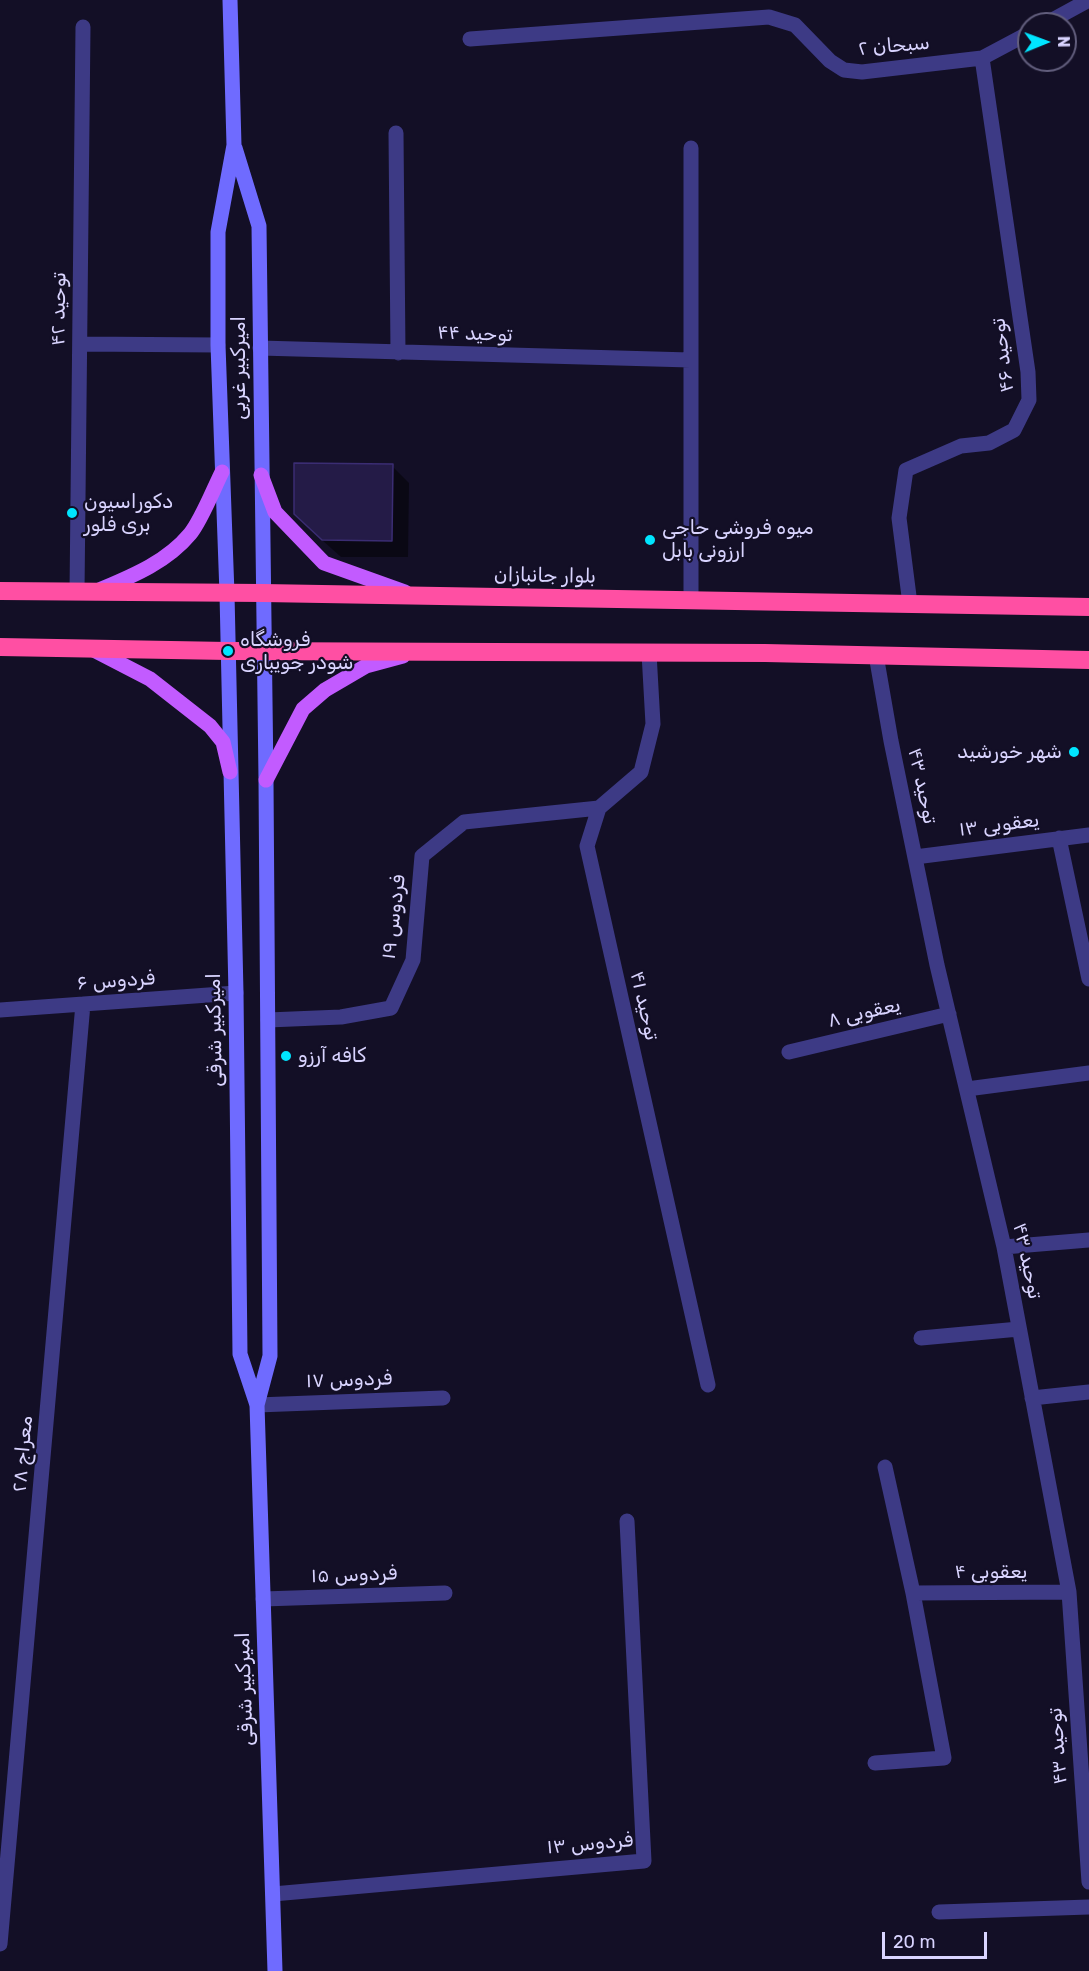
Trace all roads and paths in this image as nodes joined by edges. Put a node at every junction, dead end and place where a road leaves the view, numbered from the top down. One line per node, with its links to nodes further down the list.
1 (231, 0): 9 (main road, امیرکبیر غربی)
2 (1089, 0): 3 (street)
3 (1067, 12)
4 (83, 27): 11 (street, توحید ۴۲)
5 (470, 39): 7 (street, سبحان ۲)
6 (1017, 39): 7 (street)
7 (982, 58): 25 (street, توحید ۴۶)
8 (396, 133): 14 (street)
9 (234, 145): 12 (main road, امیرکبیر غربی); 13 (main road, امیرکبیر غربی)
10 (692, 148): 15 (street)
11 (80, 344): 12 (street); 20 (street, توحید ۴۲)
12 (218, 345): 16 (main road, امیرکبیر غربی)
13 (260, 348): 14 (street, توحید ۴۴); 17 (main road, امیرکبیر غربی)
14 (398, 352): 15 (street, توحید ۴۴)
15 (690, 360): 24 (street)
16 (222, 472): 19 (main road); 22 (main road, امیرکبیر غربی)
17 (261, 475): 21 (main road, امیرکبیر غربی); 23 (main road)
18 (0, 591): 20 (highway, بلوار جانبازان)
19 (97, 591): 20 (highway, بلوار جانبازان); 22 (highway, بلوار جانبازان)
20 (77, 592)
21 (263, 593): 22 (highway, بلوار جانبازان); 23 (highway, بلوار جانبازان); 30 (main road, امیرکبیر غربی)
22 (226, 594): 29 (main road, امیرکبیر غربی)
23 (417, 596): 24 (highway, بلوار جانبازان)
24 (691, 600): 25 (highway, بلوار جانبازان)
25 (910, 604): 26 (highway, بلوار جانبازان)
26 (1089, 607)
27 (0, 647): 28 (highway)
28 (92, 649): 29 (highway); 35 (main road)
29 (228, 651): 30 (highway); 35 (main road, امیرکبیر شرقی)
30 (264, 651): 31 (highway); 36 (main road, امیرکبیر شرقی)
31 (418, 651): 32 (highway); 36 (main road)
32 (649, 652): 33 (highway); 37 (street)
33 (876, 655): 34 (highway); 40 (street, توحید ۴۳)
34 (1089, 660)
35 (230, 772): 42 (main road, امیرکبیر شرقی)
36 (266, 780): 46 (main road, امیرکبیر شرقی)
37 (599, 808): 46 (street, فردوس ۱۹); 54 (street, توحید ۴۱)
38 (1089, 835): 39 (street, یعقوبی ۱۳)
39 (1059, 838): 40 (street, یعقوبی ۱۳); 41 (street)
40 (915, 857): 45 (street, توحید ۴۳)
41 (1089, 979)
42 (236, 993): 43 (street, فردوس ۶); 58 (main road, امیرکبیر شرقی)
43 (83, 1004): 44 (street, فردوس ۶); 71 (street, معراج ۲۸)
44 (0, 1010)
45 (949, 1014): 47 (street, یعقوبی ۸); 49 (street, توحید ۴۳)
46 (268, 1020): 58 (main road, امیرکبیر شرقی)
47 (789, 1052)
48 (1089, 1073): 49 (street)
49 (967, 1089): 51 (street, توحید ۴۳)
50 (1089, 1240): 51 (street)
51 (1004, 1247): 52 (street, توحید ۴۳)
52 (1019, 1329): 53 (street); 57 (street, توحید ۴۳)
53 (921, 1338)
54 (708, 1385)
55 (1089, 1392): 57 (street)
56 (443, 1398): 58 (street, فردوس ۱۷)
57 (1032, 1398): 61 (street, توحید ۴۳)
58 (257, 1405): 64 (main road, امیرکبیر شرقی)
59 (885, 1467): 63 (street)
60 (627, 1521): 68 (street, فردوس ۱۳)
61 (1069, 1592): 63 (street, یعقوبی ۴); 66 (street, توحید ۴۳)
62 (445, 1593): 64 (street, فردوس ۱۵)
63 (913, 1593): 65 (street)
64 (263, 1599): 68 (main road, امیرکبیر شرقی)
65 (875, 1763)
66 (1086, 1797): 67 (street, توحید ۴۳)
67 (1089, 1882)
68 (273, 1894): 72 (main road, امیرکبیر شرقی)
69 (1089, 1907): 70 (street)
70 (939, 1912)
71 (0, 1944)
72 (275, 1971)

